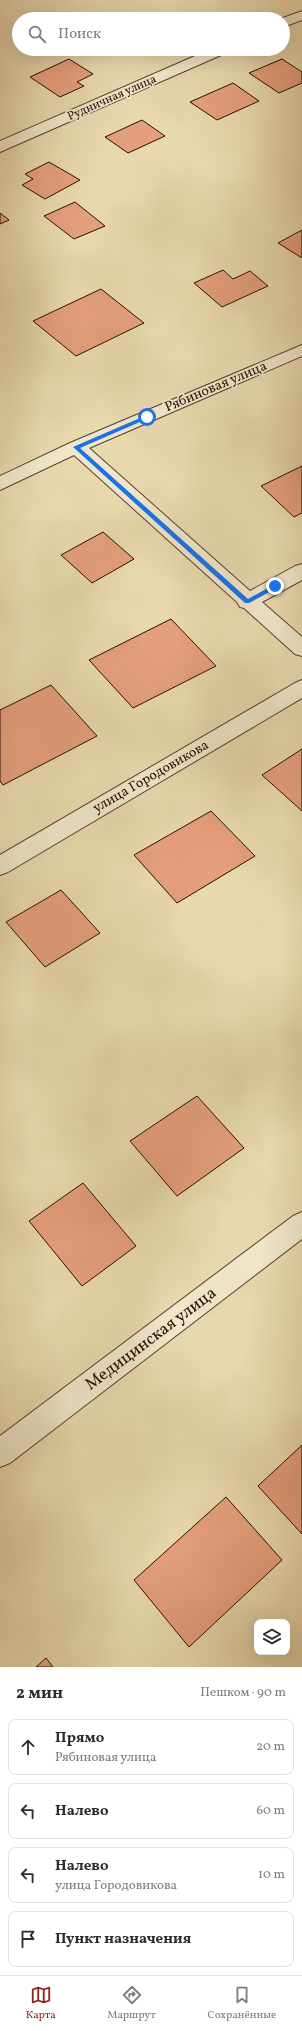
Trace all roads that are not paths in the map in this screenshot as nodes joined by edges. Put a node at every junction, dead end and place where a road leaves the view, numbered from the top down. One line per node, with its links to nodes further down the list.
1 (302, 14): 2 (street)
2 (290, 20)
3 (208, 56): 4 (street, Рудничная улица)
4 (0, 147)
5 (302, 350): 6 (street, Рябиновая улица)
6 (76, 447): 7 (street, Рябиновая улица); 9 (street)
7 (0, 484)
8 (302, 571): 9 (street)
9 (247, 602): 10 (street)
10 (302, 649)
11 (302, 688): 12 (street, улица Городовикова)
12 (0, 866)
13 (302, 1224): 14 (street, Медицинская улица)
14 (0, 1453)

